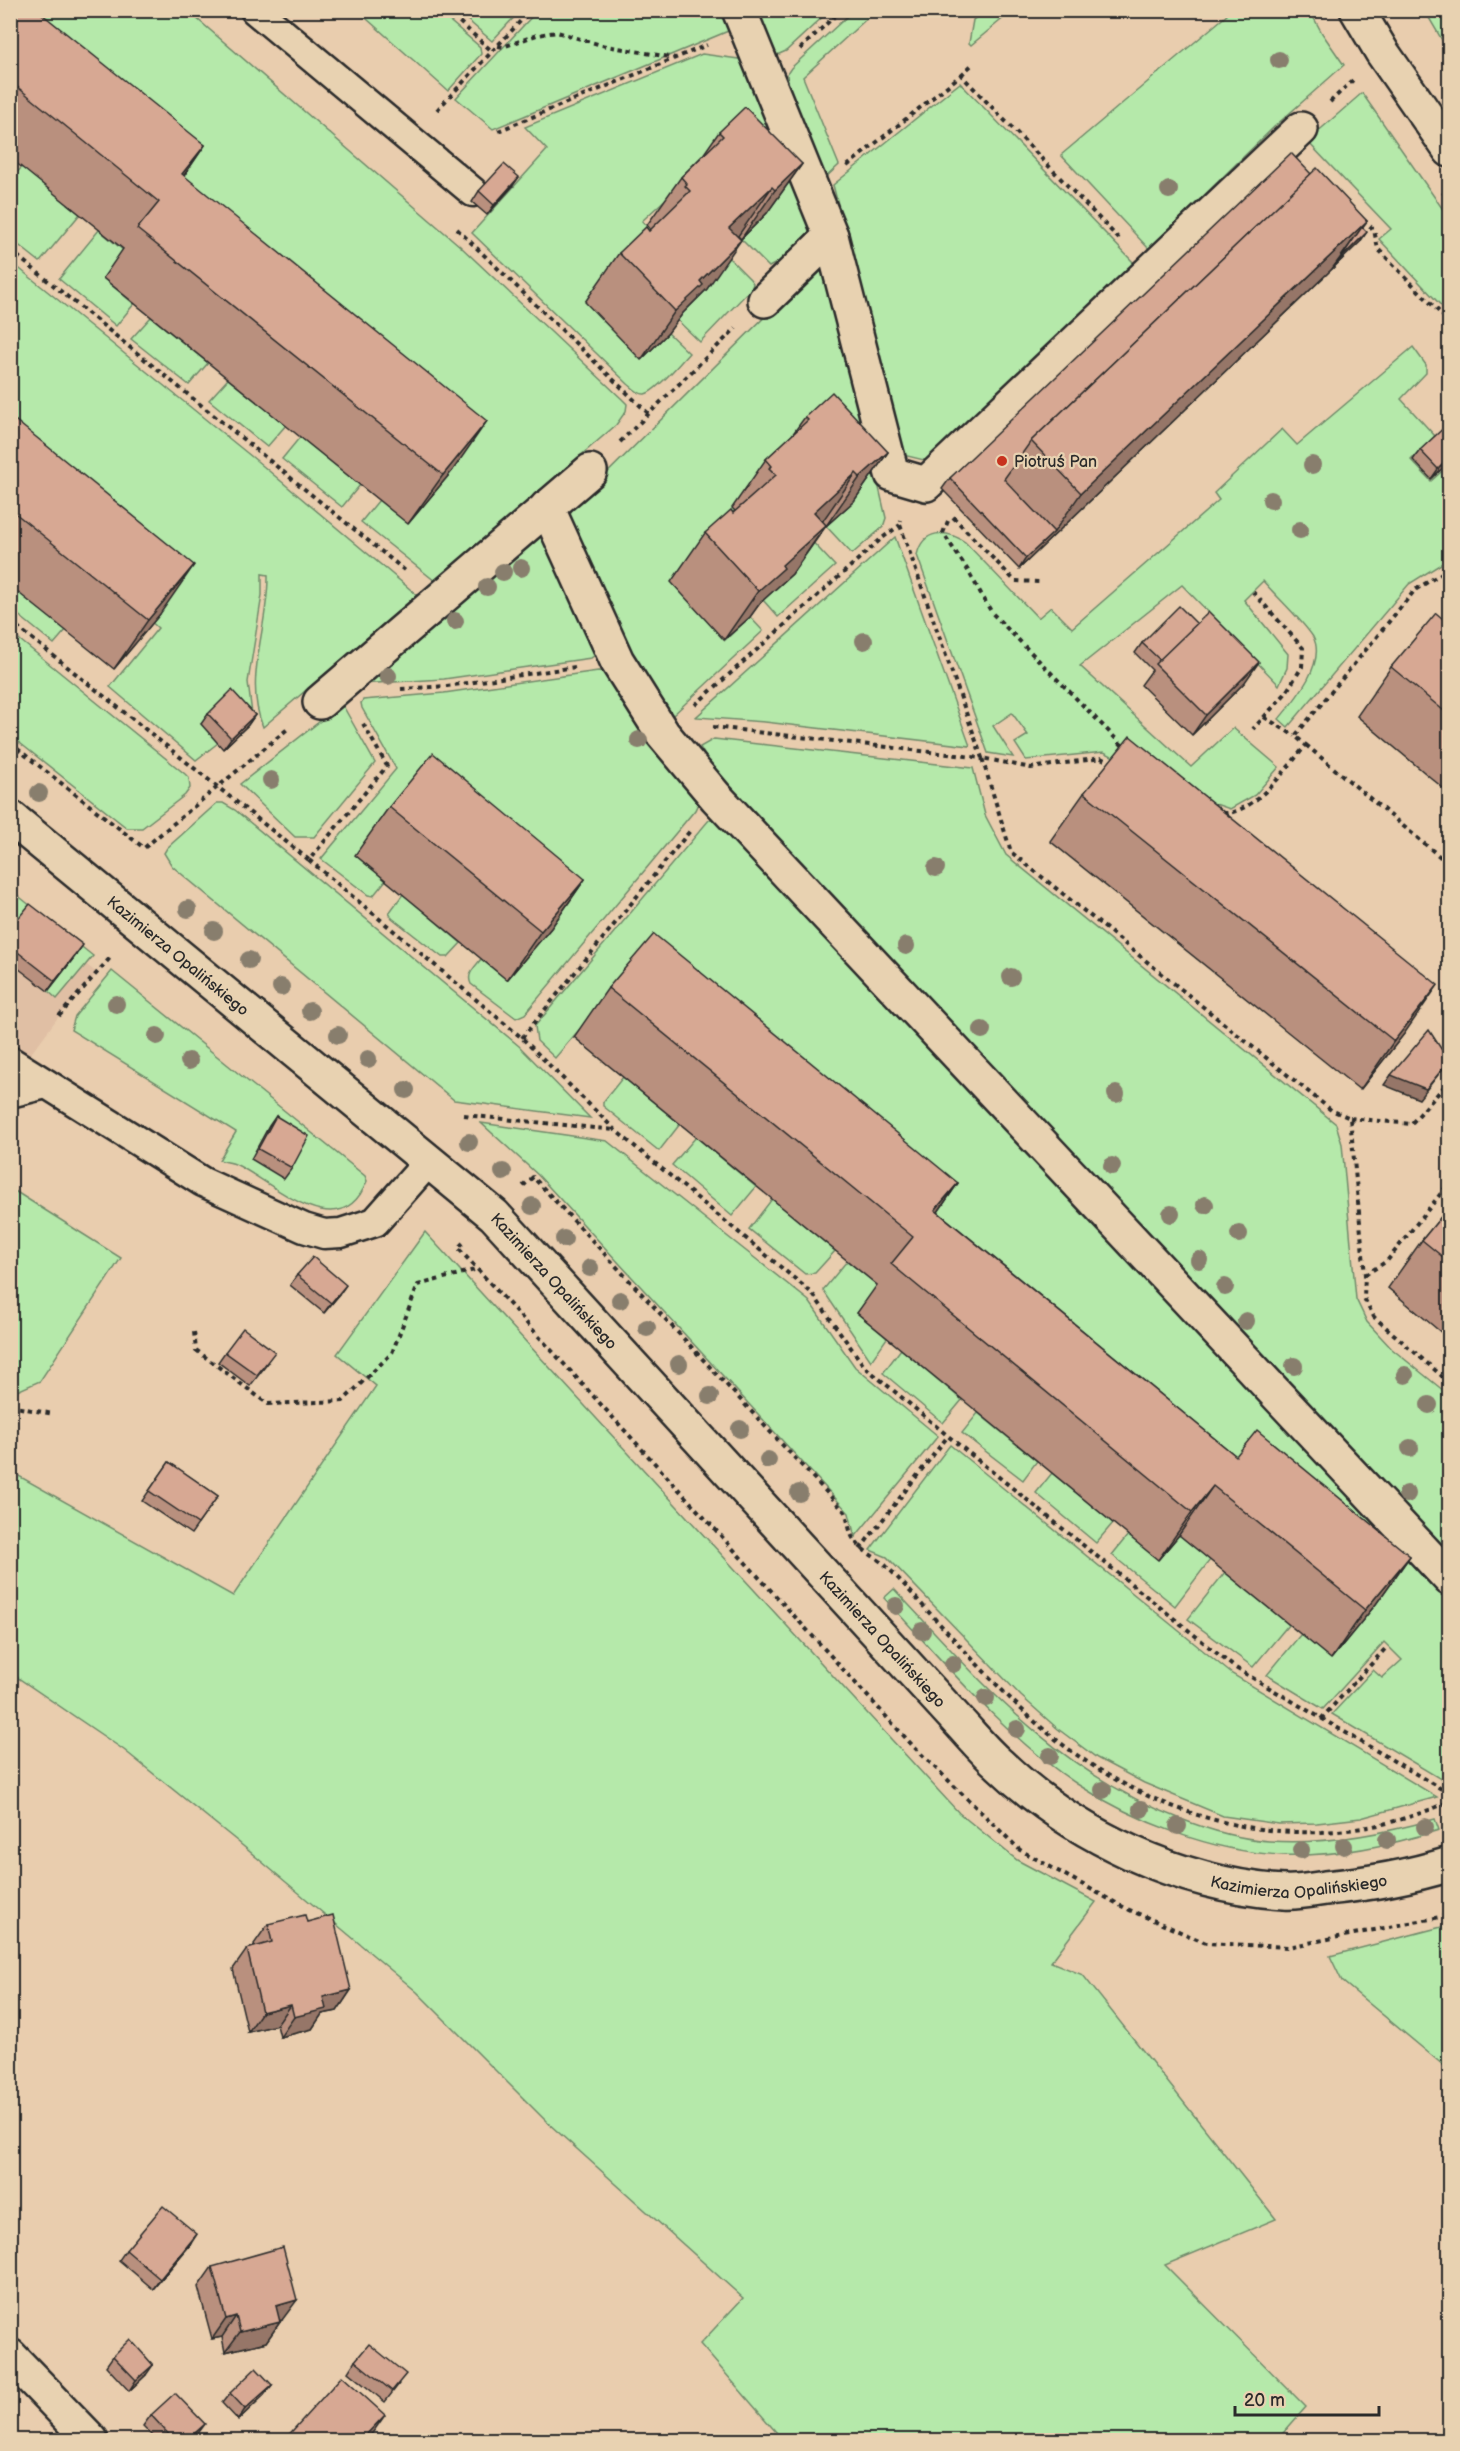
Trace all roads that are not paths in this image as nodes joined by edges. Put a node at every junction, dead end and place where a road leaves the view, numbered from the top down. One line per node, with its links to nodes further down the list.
1 (255, 10): 6 (lane)
2 (1358, 10): 5 (street)
3 (743, 20): 7 (street)
4 (1301, 129): 7 (street)
5 (1449, 150)
6 (473, 192)
7 (831, 236): 8 (street)
8 (754, 310)
9 (590, 471): 10 (street)
10 (547, 507): 11 (street); 17 (street)
11 (335, 694)
12 (10, 817): 16 (street, Kazimierza Opalińskiego)
13 (10, 1061): 14 (lane)
14 (46, 1084): 15 (lane); 16 (lane)
15 (10, 1094)
16 (430, 1160): 18 (street, Kazimierza Opalińskiego)
17 (1449, 1579)
18 (1449, 1864)
19 (10, 2356): 20 (street)
20 (91, 2440)

